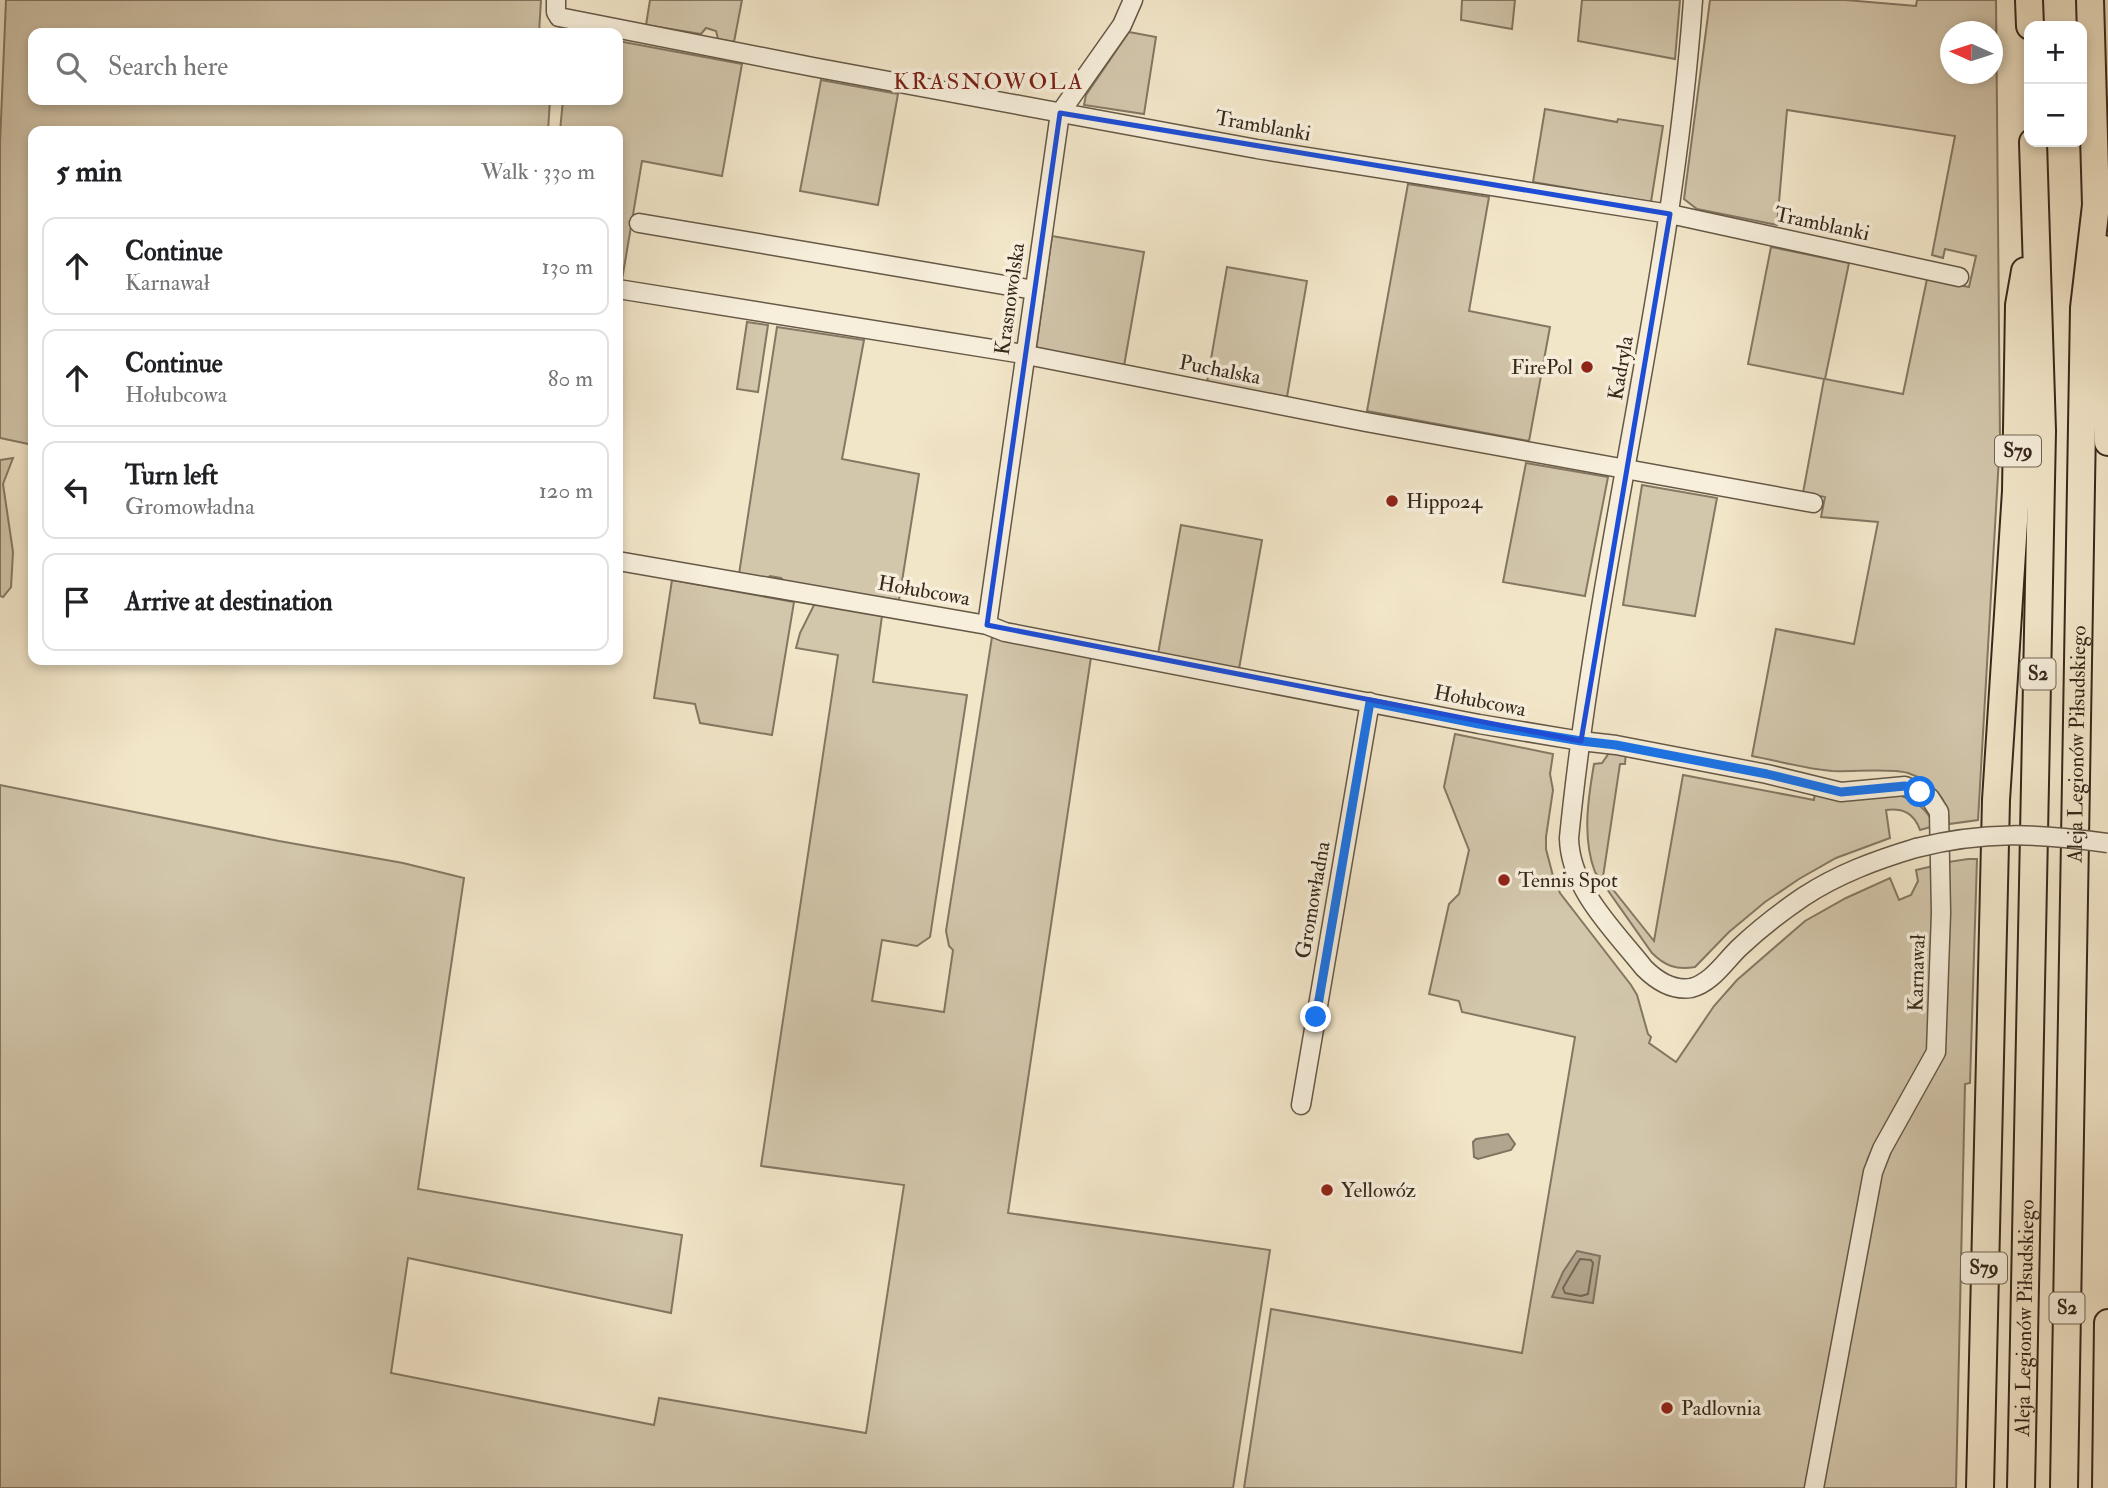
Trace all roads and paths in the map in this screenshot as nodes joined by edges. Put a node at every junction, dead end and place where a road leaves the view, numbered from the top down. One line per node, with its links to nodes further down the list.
1 (1133, 0): 7 (street, Krasnowolska)
2 (1693, 0): 10 (street, Kadryla)
3 (2029, 0): 6 (highway)
4 (2090, 0): 9 (highway, Aleja Legionów Piłsudskiego / S2)
5 (557, 9): 7 (street, Tramblanki)
6 (2030, 21)
7 (1060, 113): 10 (street, Tramblanki); 15 (street, Krasnowolska)
8 (2033, 147): 11 (highway, Aleja Legionów Piłsudskiego / S2)
9 (2096, 205): 17 (highway); 31 (highway, Aleja Legionów Piłsudskiego / S2)
10 (1670, 214): 13 (street, Tramblanki); 18 (street, Kadryla)
11 (2035, 221): 29 (highway, S79); 30 (highway, Aleja Legionów Piłsudskiego / S2)
12 (639, 223): 15 (street)
13 (1959, 277)
14 (623, 290): 16 (street, Puchalska)
15 (1034, 290): 16 (street, Krasnowolska)
16 (1025, 355): 18 (street, Puchalska); 21 (street, Krasnowolska)
17 (2108, 442)
18 (1626, 469): 19 (street, Puchalska); 23 (street, Kadryla)
19 (1813, 503)
20 (623, 562): 21 (street, Hołubcowa)
21 (987, 625): 22 (street, Hołubcowa)
22 (1370, 702): 23 (street, Hołubcowa); 25 (street, Gromowładna)
23 (1581, 741): 24 (street, bridge); 28 (street, Karnawał)
24 (2108, 843)
25 (1301, 1105)
26 (2108, 1323): 27 (highway)
27 (2107, 1458): 32 (highway)
28 (1814, 1488)
29 (1980, 1488)
30 (2021, 1488)
31 (2064, 1488)
32 (2106, 1488)

